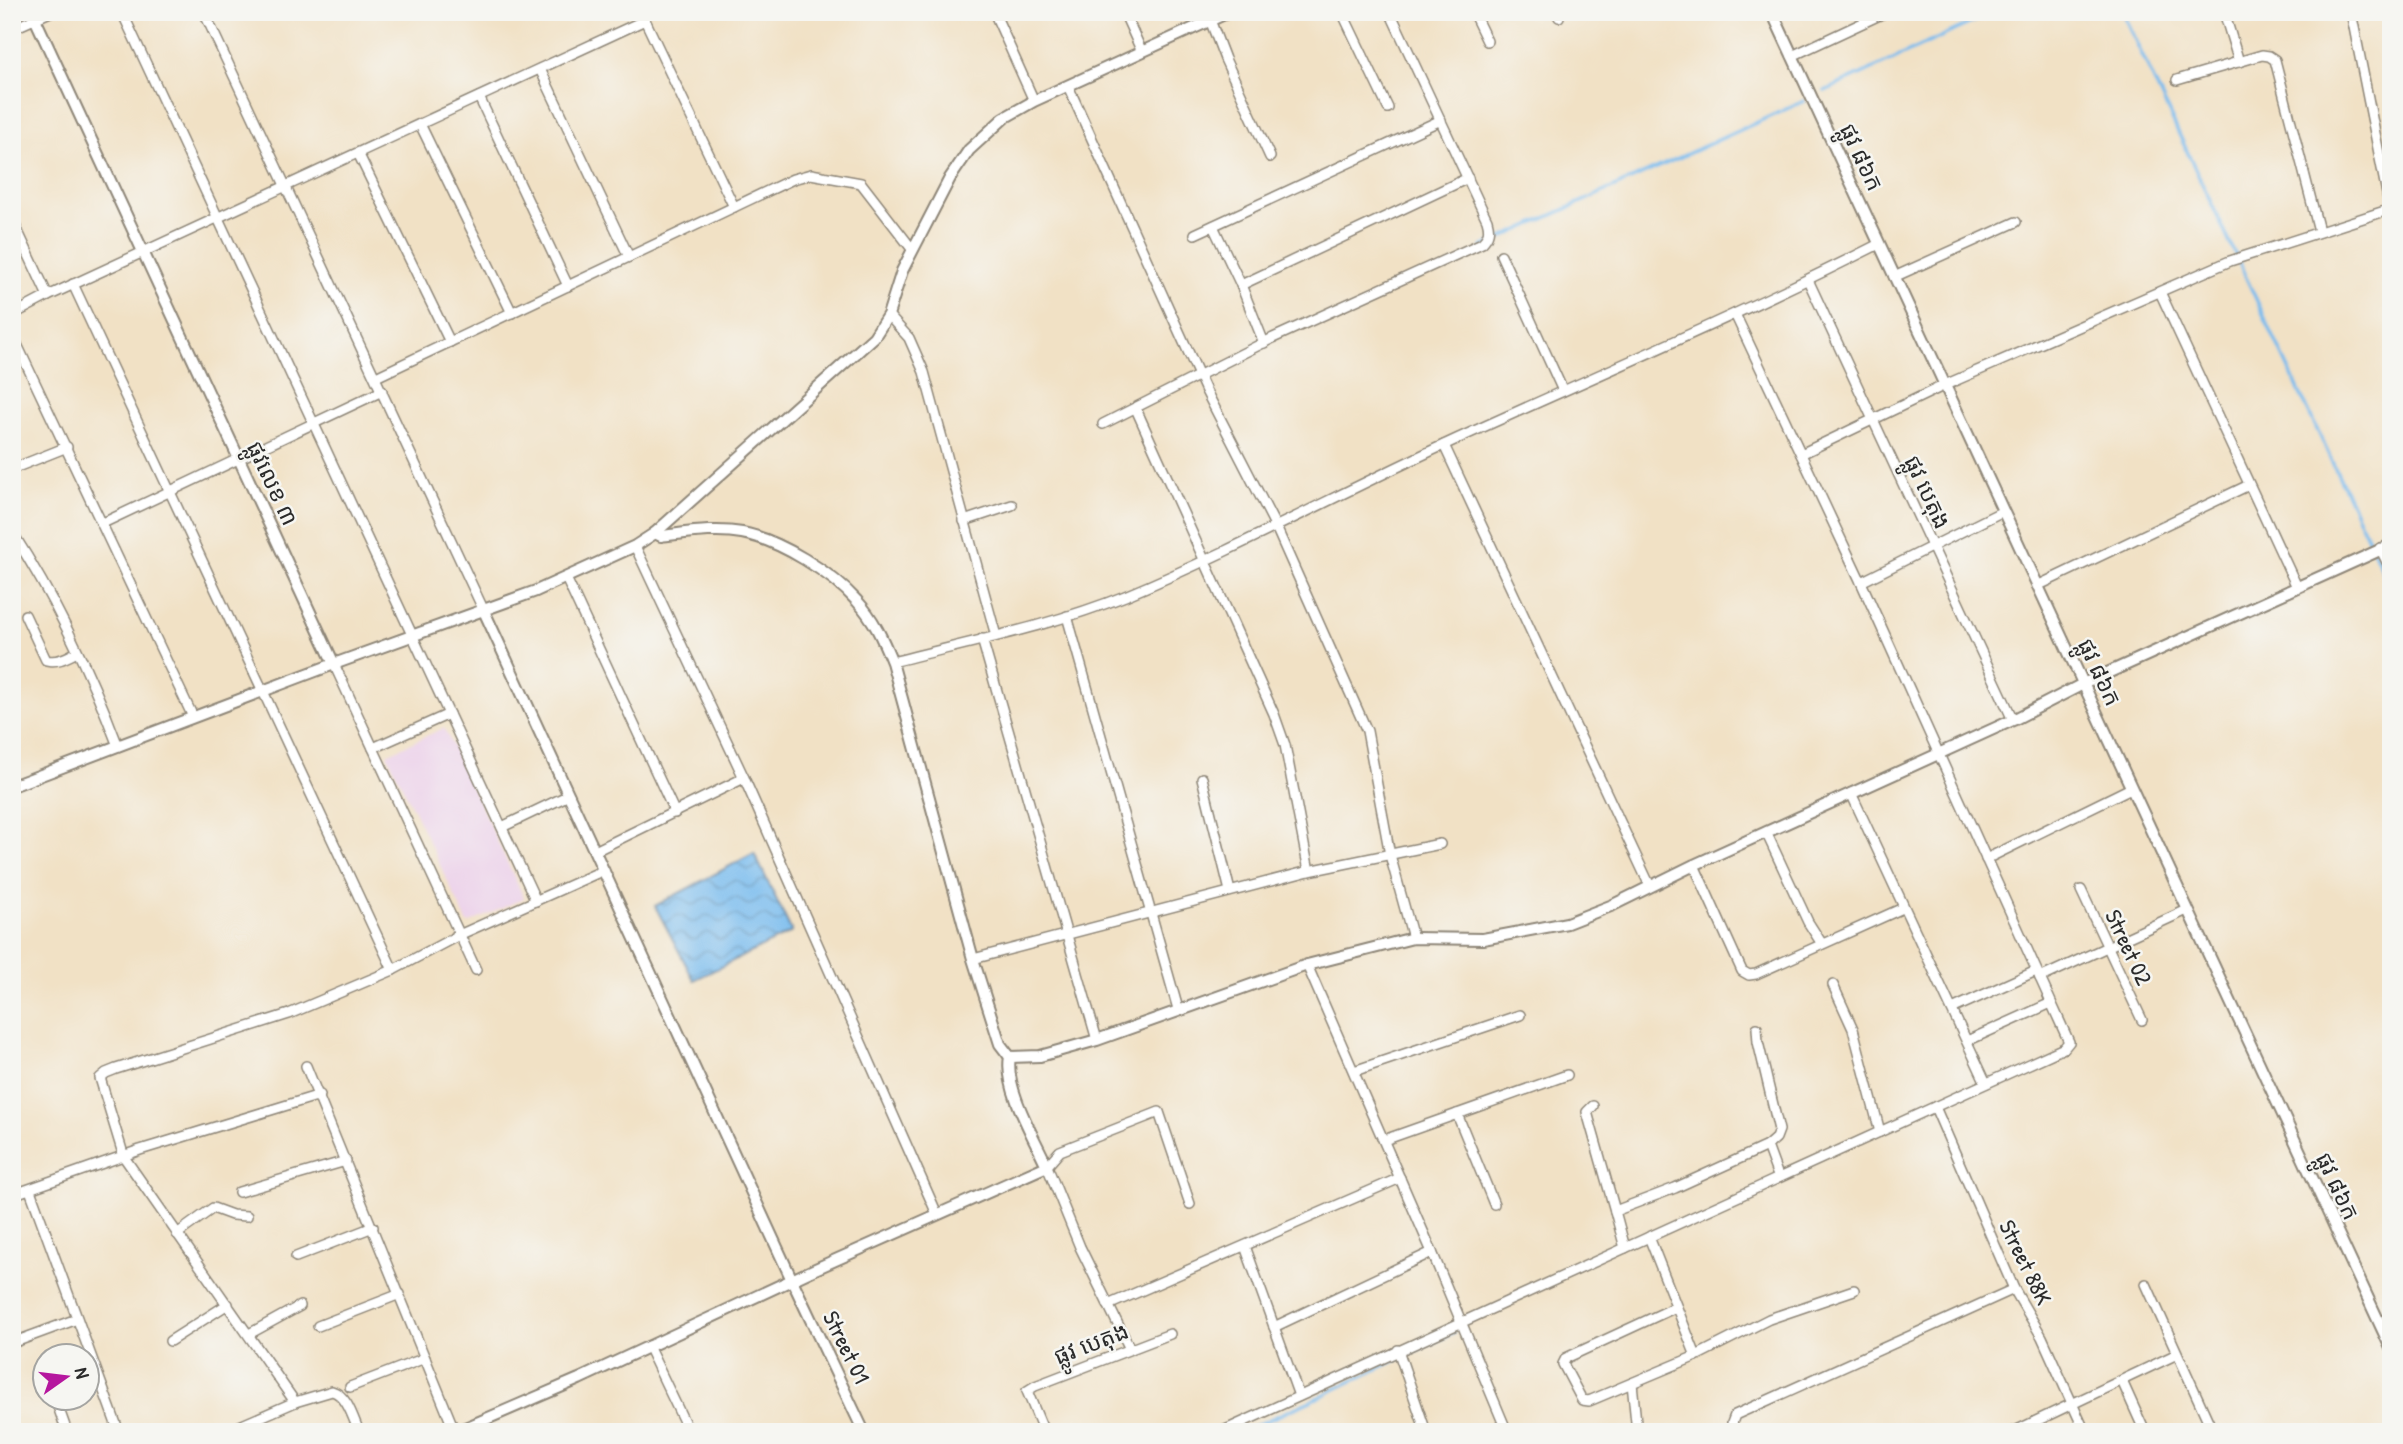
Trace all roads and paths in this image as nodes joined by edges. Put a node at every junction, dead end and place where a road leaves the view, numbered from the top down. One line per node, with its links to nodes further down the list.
1 (50, 12): 14 (street)
2 (122, 12): 35 (street)
3 (204, 12): 32 (street)
4 (994, 12): 25 (street)
5 (1124, 12): 18 (street)
6 (1229, 12): 15 (street)
7 (1342, 12): 26 (street)
8 (1390, 12): 27 (street)
9 (1474, 12): 17 (street)
10 (1772, 12): 19 (street, ផ្លូវ ៨៦ក)
11 (1886, 12): 19 (street)
12 (2224, 12): 20 (street)
13 (2351, 12): 34 (street)
14 (34, 15): 16 (street); 43 (street, ផ្លូវលេខ ៣)
15 (1209, 16): 18 (street); 30 (street)
16 (12, 29)
17 (1487, 41)
18 (1142, 52): 23 (street)
19 (1792, 56): 41 (street, ផ្លូវ ៨៦ក)
20 (2239, 62): 22 (street); 39 (street)
21 (540, 69): 24 (street); 33 (street); 45 (street)
22 (2177, 79)
23 (1068, 86): 25 (street); 60 (street)
24 (479, 97): 28 (street); 50 (street)
25 (1034, 101): 42 (street)
26 (1388, 108)
27 (1441, 120): 31 (street); 38 (street)
28 (420, 124): 29 (street); 53 (street)
29 (358, 153): 32 (street); 58 (street)
30 (1270, 157)
31 (1468, 178): 49 (street); 59 (street)
32 (287, 186): 35 (street); 61 (street)
33 (734, 207): 42 (street); 45 (street)
34 (2390, 209): 39 (street)
35 (218, 217): 43 (street); 67 (street)
36 (12, 219): 52 (street)
37 (2016, 222): 46 (street)
38 (1213, 226): 40 (street); 49 (street)
39 (2319, 231): 51 (street)
40 (1195, 234)
41 (1879, 244): 46 (street, ផ្លូវ ៨៦ក); 47 (street)
42 (912, 249): 56 (street)
43 (143, 252): 48 (street); 72 (street, ផ្លូវលេខ ៣)
44 (1501, 255): 64 (street)
45 (629, 257): 50 (street)
46 (1894, 277): 62 (street, ផ្លូវ ៨៦ក)
47 (1808, 280): 55 (street); 66 (street, ផ្លូវ បេតុង)
48 (73, 284): 52 (street); 75 (street)
49 (1241, 285): 59 (street)
50 (568, 286): 53 (street)
51 (2160, 292): 62 (street); 74 (street)
52 (48, 296): 54 (street)
53 (512, 313): 58 (street)
54 (12, 314)
55 (1735, 314): 64 (street); 71 (street)
56 (888, 315): 78 (street); 82 (street)
57 (12, 334): 70 (street)
58 (450, 342): 61 (street)
59 (1264, 343): 60 (street)
60 (1200, 376): 65 (street); 80 (street)
61 (376, 377): 63 (street)
62 (1945, 385): 66 (street); 77 (street, ផ្លូវ ៨៦ក)
63 (382, 391): 67 (street); 92 (street)
64 (1563, 391): 69 (street)
65 (1136, 409): 68 (street); 86 (street)
66 (1872, 418): 71 (street); 83 (street, ផ្លូវ បេតុង)
67 (314, 423): 72 (street); 95 (street)
68 (1103, 424)
69 (1444, 445): 80 (street); 125 (street)
70 (67, 447): 73 (street); 79 (street)
71 (1801, 454): 89 (street)
72 (239, 459): 75 (street); 100 (street, ផ្លូវលេខ ៣)
73 (12, 469)
74 (2249, 485): 90 (street); 91 (street)
75 (170, 491): 79 (street); 102 (street)
76 (1012, 505): 78 (street)
77 (2003, 511): 83 (street); 90 (street, ផ្លូវ ៨៦ក)
78 (964, 521): 96 (street)
79 (103, 523): 104 (street)
80 (1276, 527): 86 (street); 120 (street)
81 (12, 532): 98 (street)
82 (655, 533): 84 (street); 99 (street)
83 (1932, 545): 89 (street); 105 (street, ផ្លូវ បេតុង)
84 (635, 546): 88 (street); 109 (street)
85 (2379, 549): 87 (street); 91 (street)
86 (1205, 559): 94 (street); 124 (street)
87 (2391, 570)
88 (566, 578): 92 (street); 115 (street)
89 (1861, 582): 108 (street)
90 (2038, 586): 101 (street, ផ្លូវ ៨៦ក)
91 (2297, 587): 101 (street)
92 (484, 611): 95 (street); 114 (street, Street 01)
93 (25, 615): 98 (street)
94 (1068, 616): 96 (street); 131 (street)
95 (413, 636): 100 (street); 103 (street)
96 (996, 636): 97 (street)
97 (982, 639): 99 (street); 132 (street)
98 (77, 652): 106 (street)
99 (892, 662): 137 (street)
100 (334, 664): 102 (street); 107 (street, ផ្លូវលេខ ៣)
101 (2083, 684): 105 (street); 112 (street, ផ្លូវ ៨៦ក)
102 (263, 691): 104 (street); 139 (street)
103 (449, 714): 107 (street); 116 (street)
104 (194, 717): 106 (street)
105 (2013, 720): 108 (street)
106 (118, 746): 111 (street)
107 (373, 748): 133 (street, ផ្លូវលេខ ៣)
108 (1938, 754): 113 (street); 121 (street)
109 (744, 778): 115 (street); 174 (street)
110 (1202, 778): 127 (street)
111 (13, 783)
112 (2131, 788): 121 (street); 130 (street, ផ្លូវ ៨៦ក)
113 (1851, 793): 117 (street); 129 (street)
114 (569, 795): 116 (street); 119 (street, Street 01)
115 (675, 813): 119 (street)
116 (502, 827): 128 (street)
117 (1766, 832): 122 (street); 135 (street)
118 (1440, 844): 120 (street)
119 (595, 852): 123 (street, Street 01)
120 (1390, 855): 124 (street); 134 (street)
121 (1986, 859): 141 (street)
122 (1694, 865): 125 (street); 135 (street)
123 (604, 870): 128 (street); 183 (street, Street 01)
124 (1309, 871): 127 (street)
125 (1650, 886): 134 (street)
126 (2081, 890): 136 (street, Street 02)
127 (1230, 891): 131 (street)
128 (536, 901): 133 (street)
129 (1903, 908): 135 (street); 145 (street)
130 (2187, 910): 136 (street); 201 (street, ផ្លូវ ៨៦ក)
131 (1152, 912): 132 (street); 144 (street)
132 (1066, 934): 137 (street); 149 (street)
133 (459, 935): 139 (street); 140 (street, ផ្លូវលេខ ៣)
134 (1413, 938): 138 (street)
135 (1822, 944)
136 (2107, 946): 141 (street); 147 (street, Street 02)
137 (973, 959): 151 (street)
138 (1307, 965): 144 (street); 153 (street)
139 (393, 970): 163 (street)
140 (476, 971)
141 (2038, 974): 143 (street); 145 (street)
142 (1833, 985): 160 (street)
143 (2051, 1003): 150 (street); 155 (street)
144 (1178, 1009): 149 (street)
145 (1952, 1009): 150 (street)
146 (1521, 1015): 153 (street)
147 (2142, 1020)
148 (1757, 1028): 162 (street)
149 (1097, 1040): 151 (street)
150 (1967, 1041): 155 (street)
151 (1010, 1057): 165 (street)
152 (306, 1066): 156 (street)
153 (1354, 1070): 161 (street)
154 (1567, 1074): 159 (street)
155 (1986, 1083): 158 (street)
156 (320, 1095): 163 (street); 164 (street)
157 (1593, 1106): 173 (street)
158 (1935, 1107): 160 (street); 185 (street, Street 88K)
159 (1457, 1115): 161 (street); 172 (street)
160 (1880, 1132): 166 (street)
161 (1384, 1140): 167 (street)
162 (1767, 1146): 166 (street); 173 (street)
163 (124, 1157): 168 (street); 177 (street)
164 (346, 1161): 169 (street); 176 (street)
165 (1047, 1166): 171 (street); 174 (street); 190 (street)
166 (1778, 1176): 178 (street)
167 (1400, 1178): 179 (street); 181 (street)
168 (30, 1190): 170 (street); 192 (street)
169 (239, 1192)
170 (12, 1195)
171 (1190, 1203)
172 (1494, 1204)
173 (1615, 1211): 180 (street)
174 (937, 1214): 183 (street)
175 (247, 1216): 177 (street)
176 (373, 1227): 182 (street); 187 (street)
177 (177, 1234): 188 (street)
178 (1649, 1237): 180 (street); 191 (street)
179 (1245, 1246): 190 (street); 195 (street)
180 (1625, 1248): 193 (street)
181 (1432, 1252): 193 (street); 195 (street)
182 (296, 1257)
183 (792, 1280): 200 (street); 221 (street, Street 01)
184 (2146, 1284): 203 (street)
185 (2014, 1289): 212 (street, Street 88K); 227 (street)
186 (1854, 1290): 205 (street)
187 (400, 1294): 194 (street); 206 (street)
188 (228, 1304): 196 (street); 198 (street)
189 (300, 1306): 196 (street)
190 (1108, 1306): 202 (street)
191 (1676, 1307): 205 (street); 208 (street)
192 (77, 1319): 199 (street); 216 (street)
193 (1461, 1320): 204 (street); 225 (street)
194 (318, 1326)
195 (1274, 1327): 210 (street)
196 (249, 1334): 211 (street)
197 (1170, 1334): 202 (street, ផ្លូវ បេតុង)
198 (170, 1341)
199 (12, 1343)
200 (648, 1346): 214 (street); 220 (street)
201 (2391, 1348)
202 (1130, 1349): 222 (street, ផ្លូវ បេតុង)
203 (2177, 1354): 207 (street); 231 (street)
204 (1399, 1356): 210 (street); 224 (street)
205 (1696, 1356): 208 (street)
206 (425, 1358): 209 (street); 219 (street)
207 (2122, 1381): 212 (street); 230 (street)
208 (1632, 1383): 226 (street)
209 (350, 1387)
210 (1299, 1396): 223 (street)
211 (295, 1402): 217 (street); 218 (street)
212 (2073, 1404): 228 (street); 229 (street, Street 88K)
213 (60, 1412): 215 (street)
214 (471, 1429): 219 (street)
215 (67, 1432)
216 (119, 1432)
217 (226, 1432)
218 (359, 1432)
219 (455, 1432)
220 (689, 1432)
221 (864, 1432)
222 (1044, 1432)
223 (1221, 1432)
224 (1426, 1432)
225 (1507, 1432)
226 (1637, 1432)
227 (1735, 1432)
228 (2013, 1432)
229 (2085, 1432)
230 (2145, 1432)
231 (2213, 1432)

